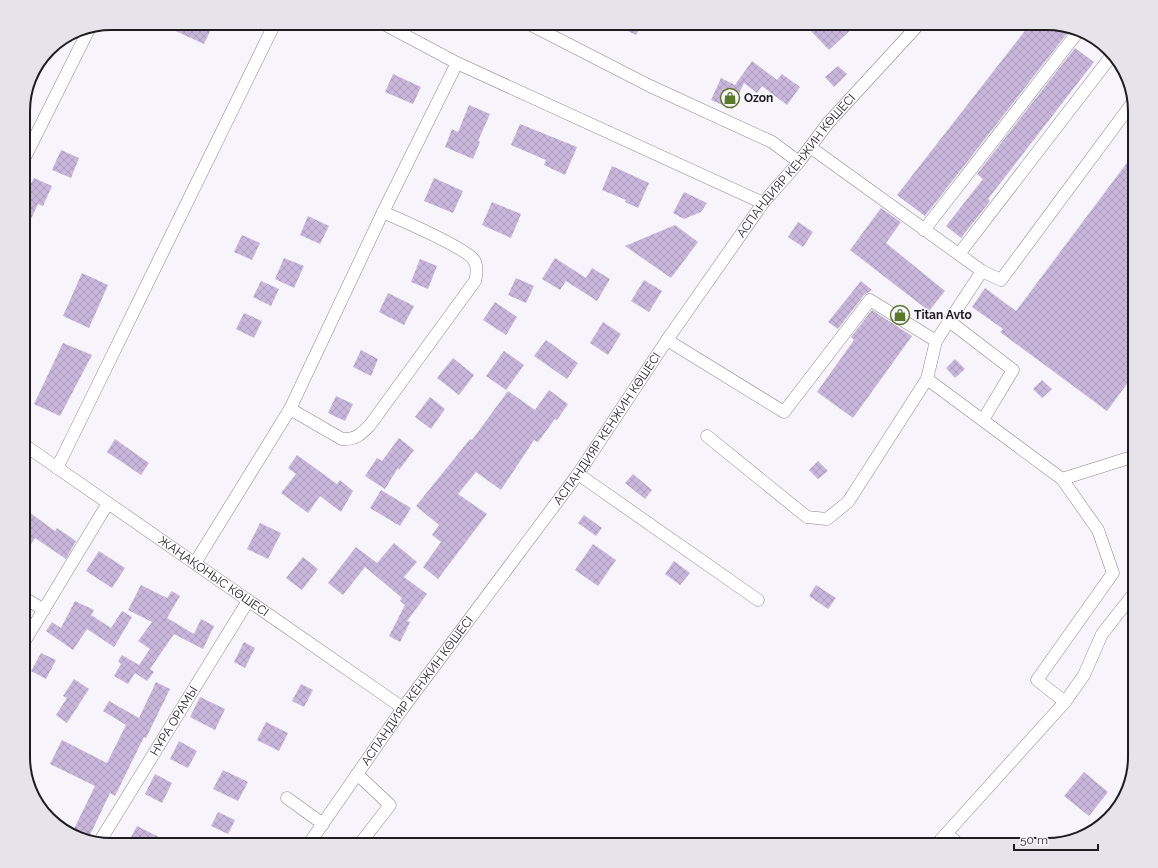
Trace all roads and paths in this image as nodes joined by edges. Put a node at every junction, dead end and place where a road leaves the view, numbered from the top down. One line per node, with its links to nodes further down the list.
1 (272, 30): 27 (street)
2 (395, 30): 8 (street)
3 (541, 30): 12 (street)
4 (914, 30): 11 (street, АСПАНДИЯР КЕНЖИН КӨШЕСІ)
5 (87, 34): 10 (street)
6 (1075, 35): 15 (street)
7 (1109, 59): 16 (street)
8 (457, 63): 13 (street); 14 (street)
9 (1128, 109): 17 (street)
10 (30, 147)
11 (810, 147): 12 (street, АСПАНДИЯР КЕНЖИН КӨШЕСІ); 15 (street)
12 (798, 162): 13 (street, АСПАНДИЯР КЕНЖИН КӨШЕСІ)
13 (763, 203): 19 (street, АСПАНДИЯР КЕНЖИН КӨШЕСІ)
14 (383, 212): 22 (street); 22 (street)
15 (924, 230): 16 (street)
16 (959, 254): 17 (street)
17 (982, 271): 18 (street)
18 (950, 321): 20 (street); 23 (street)
19 (667, 340): 20 (street); 28 (street, АСПАНДИЯР КЕНЖИН КӨШЕСІ)
20 (936, 341): 21 (street)
21 (927, 379): 23 (street); 24 (street)
22 (290, 409): 31 (street)
23 (983, 420): 29 (street)
24 (706, 436)
25 (30, 449): 27 (street, ЖАҢАҚОНЫС КӨШЕСІ)
26 (1128, 458): 29 (street)
27 (57, 468): 30 (street, ЖАҢАҚОНЫС КӨШЕСІ)
28 (578, 474): 32 (street); 39 (street, АСПАНДИЯР КЕНЖИН КӨШЕСІ)
29 (1062, 479): 38 (street)
30 (108, 503): 31 (street, ЖАҢАҚОНЫС КӨШЕСІ); 36 (street)
31 (194, 563): 34 (street, ЖАҢАҚОНЫС КӨШЕСІ)
32 (758, 600)
33 (30, 601): 36 (street)
34 (248, 601): 39 (street, ЖАҢАҚОНЫС КӨШЕСІ); 44 (street, НҰРА ОРАМЫ)
35 (1128, 601): 38 (street)
36 (44, 610): 37 (street)
37 (30, 633)
38 (1065, 702): 43 (street)
39 (403, 708): 40 (street, АСПАНДИЯР КЕНЖИН КӨШЕСІ)
40 (357, 774): 42 (street, АСПАНДИЯР КЕНЖИН КӨШЕСІ); 46 (street)
41 (287, 798): 42 (street)
42 (322, 824): 45 (street, АСПАНДИЯР КЕНЖИН КӨШЕСІ)
43 (947, 834): 47 (street); 48 (street)
44 (102, 837)
45 (313, 838)
46 (364, 838)
47 (943, 838)
48 (952, 838)

